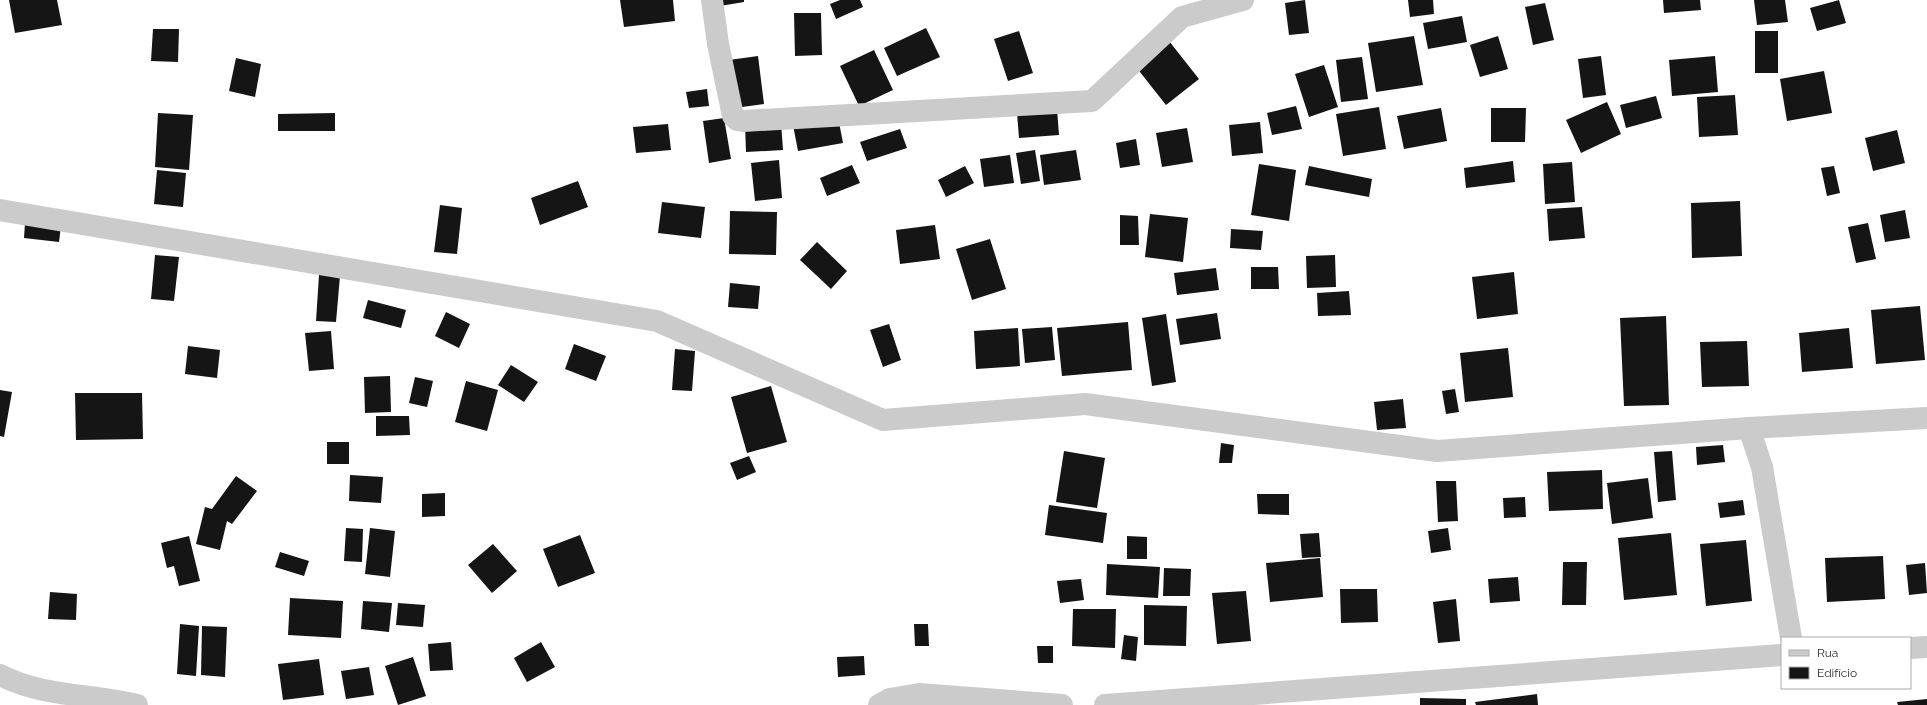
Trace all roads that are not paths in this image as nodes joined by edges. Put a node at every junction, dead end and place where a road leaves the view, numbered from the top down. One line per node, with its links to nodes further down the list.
1 (712, 0): 2 (street)
2 (1243, 0)
3 (0, 210): 5 (street)
4 (1927, 418): 5 (street)
5 (1750, 428): 6 (street)
6 (1791, 637)
7 (1927, 647): 8 (street)
8 (1911, 648)
9 (1781, 655): 14 (street)
10 (0, 675): 11 (street)
11 (137, 705)
12 (879, 705): 13 (street)
13 (1062, 705)
14 (1105, 705)

